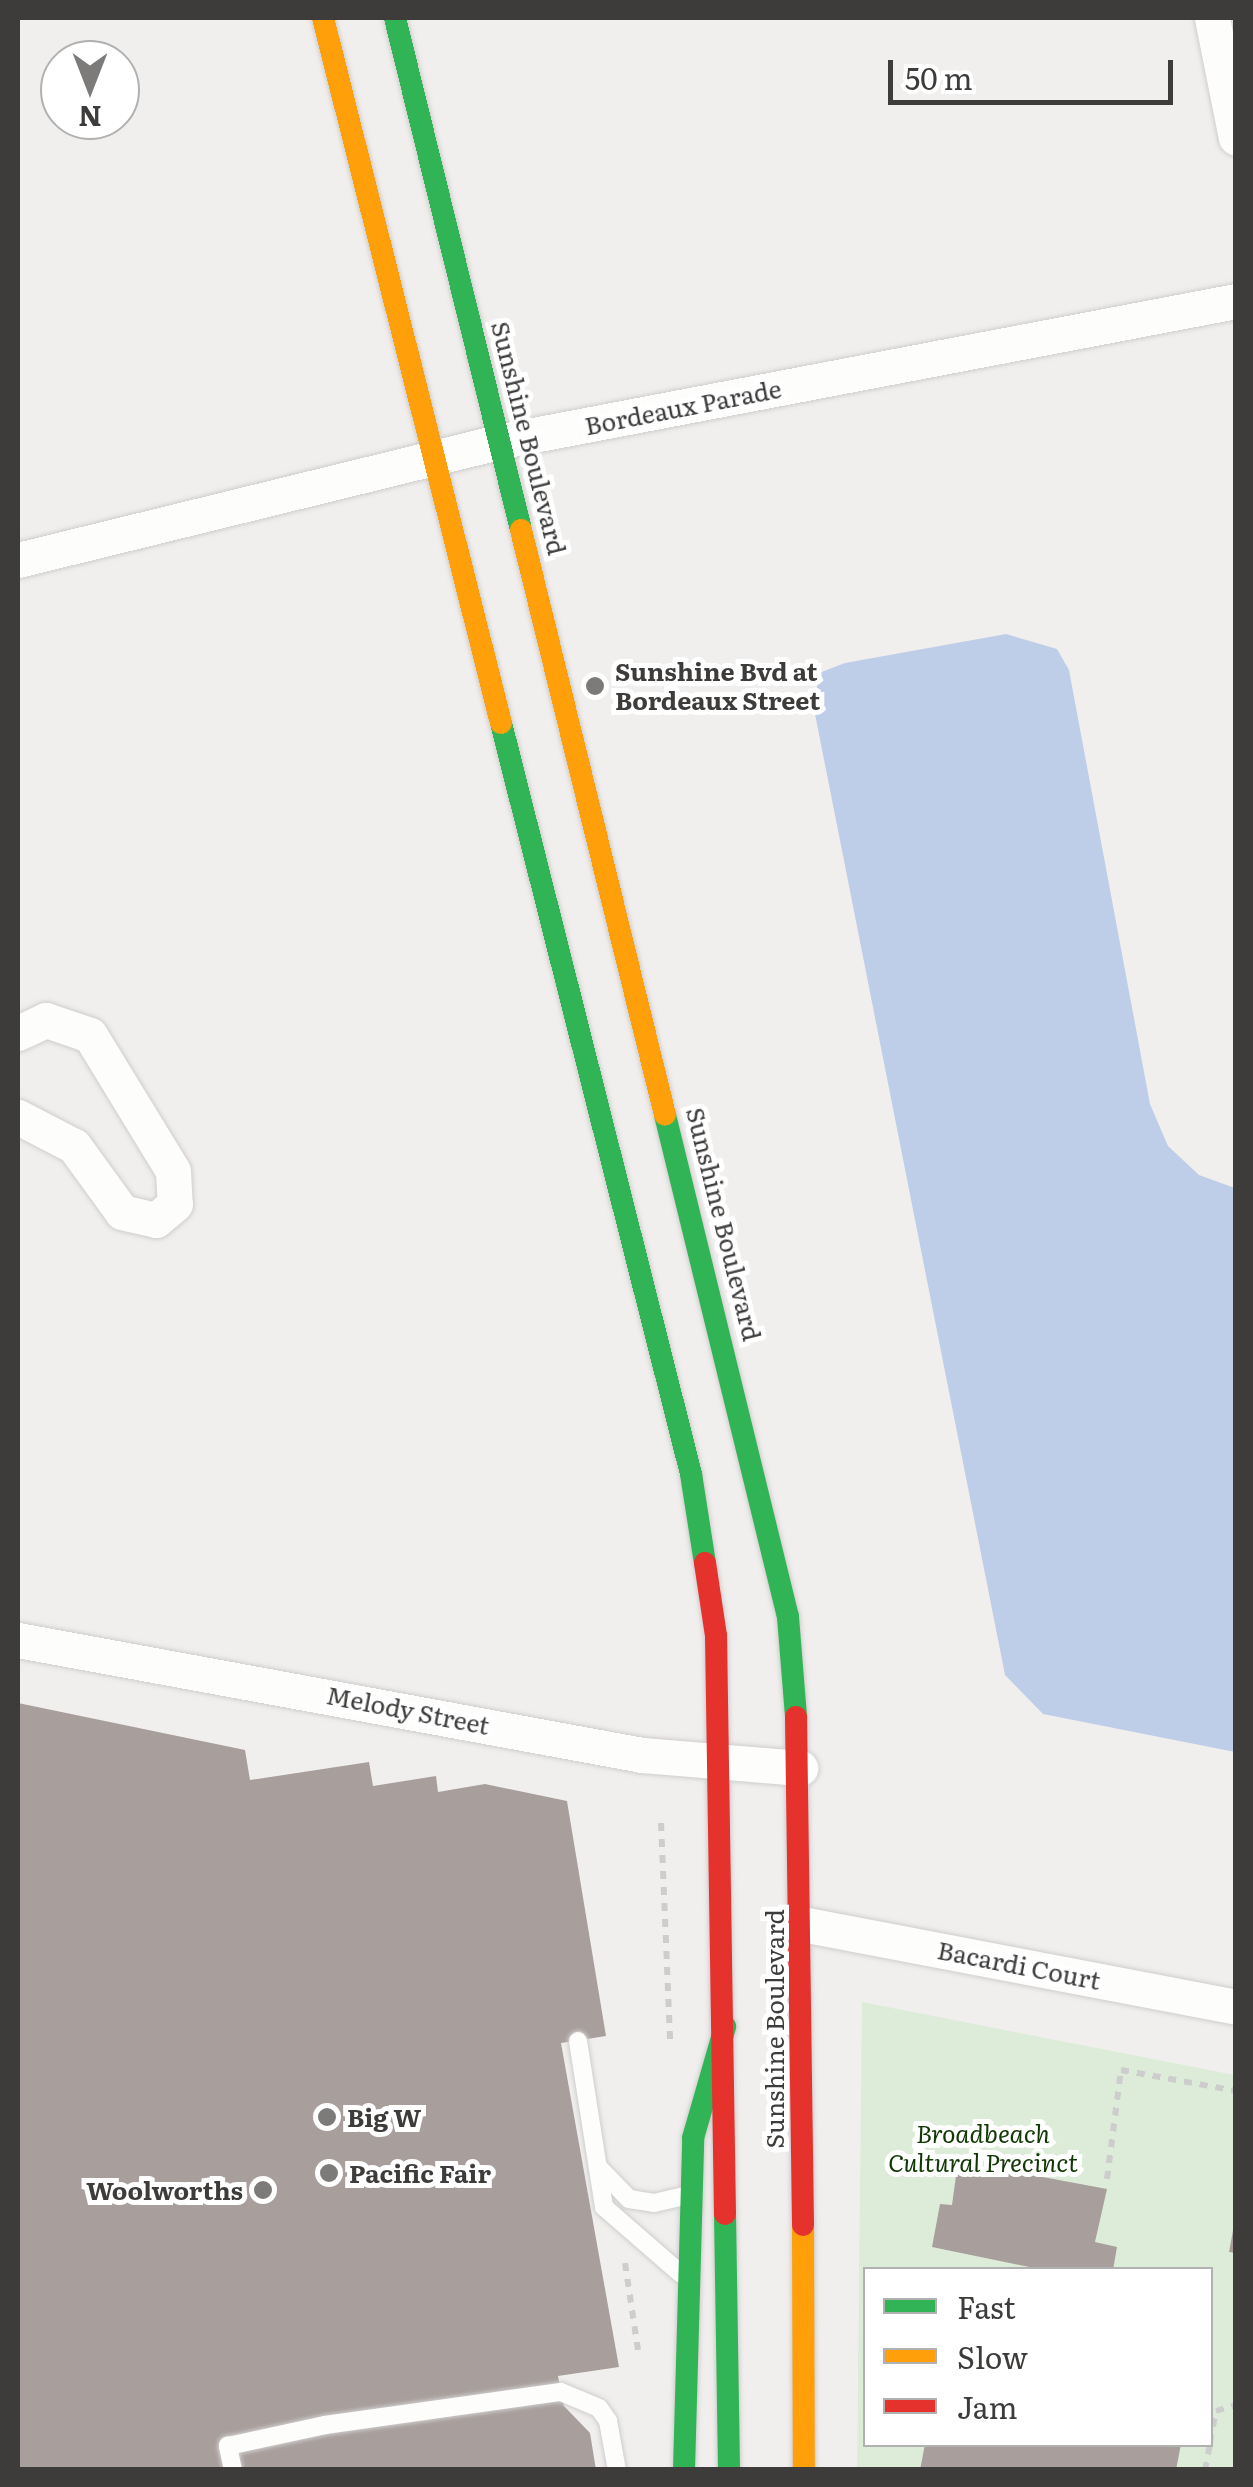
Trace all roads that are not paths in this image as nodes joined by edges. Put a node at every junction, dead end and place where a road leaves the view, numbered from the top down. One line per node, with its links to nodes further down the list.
1 (323, 18): 7 (main road, Sunshine Boulevard)
2 (395, 18): 6 (main road, Sunshine Boulevard)
3 (1212, 18): 4 (street)
4 (1236, 138)
5 (1236, 300): 6 (street, Bordeaux Parade)
6 (502, 442): 7 (street, Bordeaux Parade); 13 (main road, Sunshine Boulevard)
7 (435, 458): 8 (street, Bordeaux Parade); 12 (main road, Sunshine Boulevard)
8 (18, 560)
9 (18, 1033): 10 (street)
10 (18, 1117)
11 (18, 1640): 12 (street, Melody Street)
12 (718, 1762): 13 (street, Melody Street); 16 (main road, Sunshine Boulevard)
13 (800, 1768): 14 (main road, Sunshine Boulevard)
14 (802, 1924): 15 (street, Bacardi Court); 25 (main road, Sunshine Boulevard)
15 (1236, 2007)
16 (725, 2027): 19 (main road); 24 (main road, Sunshine Boulevard)
17 (578, 2040): 18 (lane)
18 (599, 2168): 19 (lane); 20 (lane)
19 (688, 2195): 20 (main road)
20 (684, 2276): 23 (main road)
21 (228, 2469): 22 (lane)
22 (618, 2470)
23 (684, 2470)
24 (729, 2470)
25 (804, 2470)

